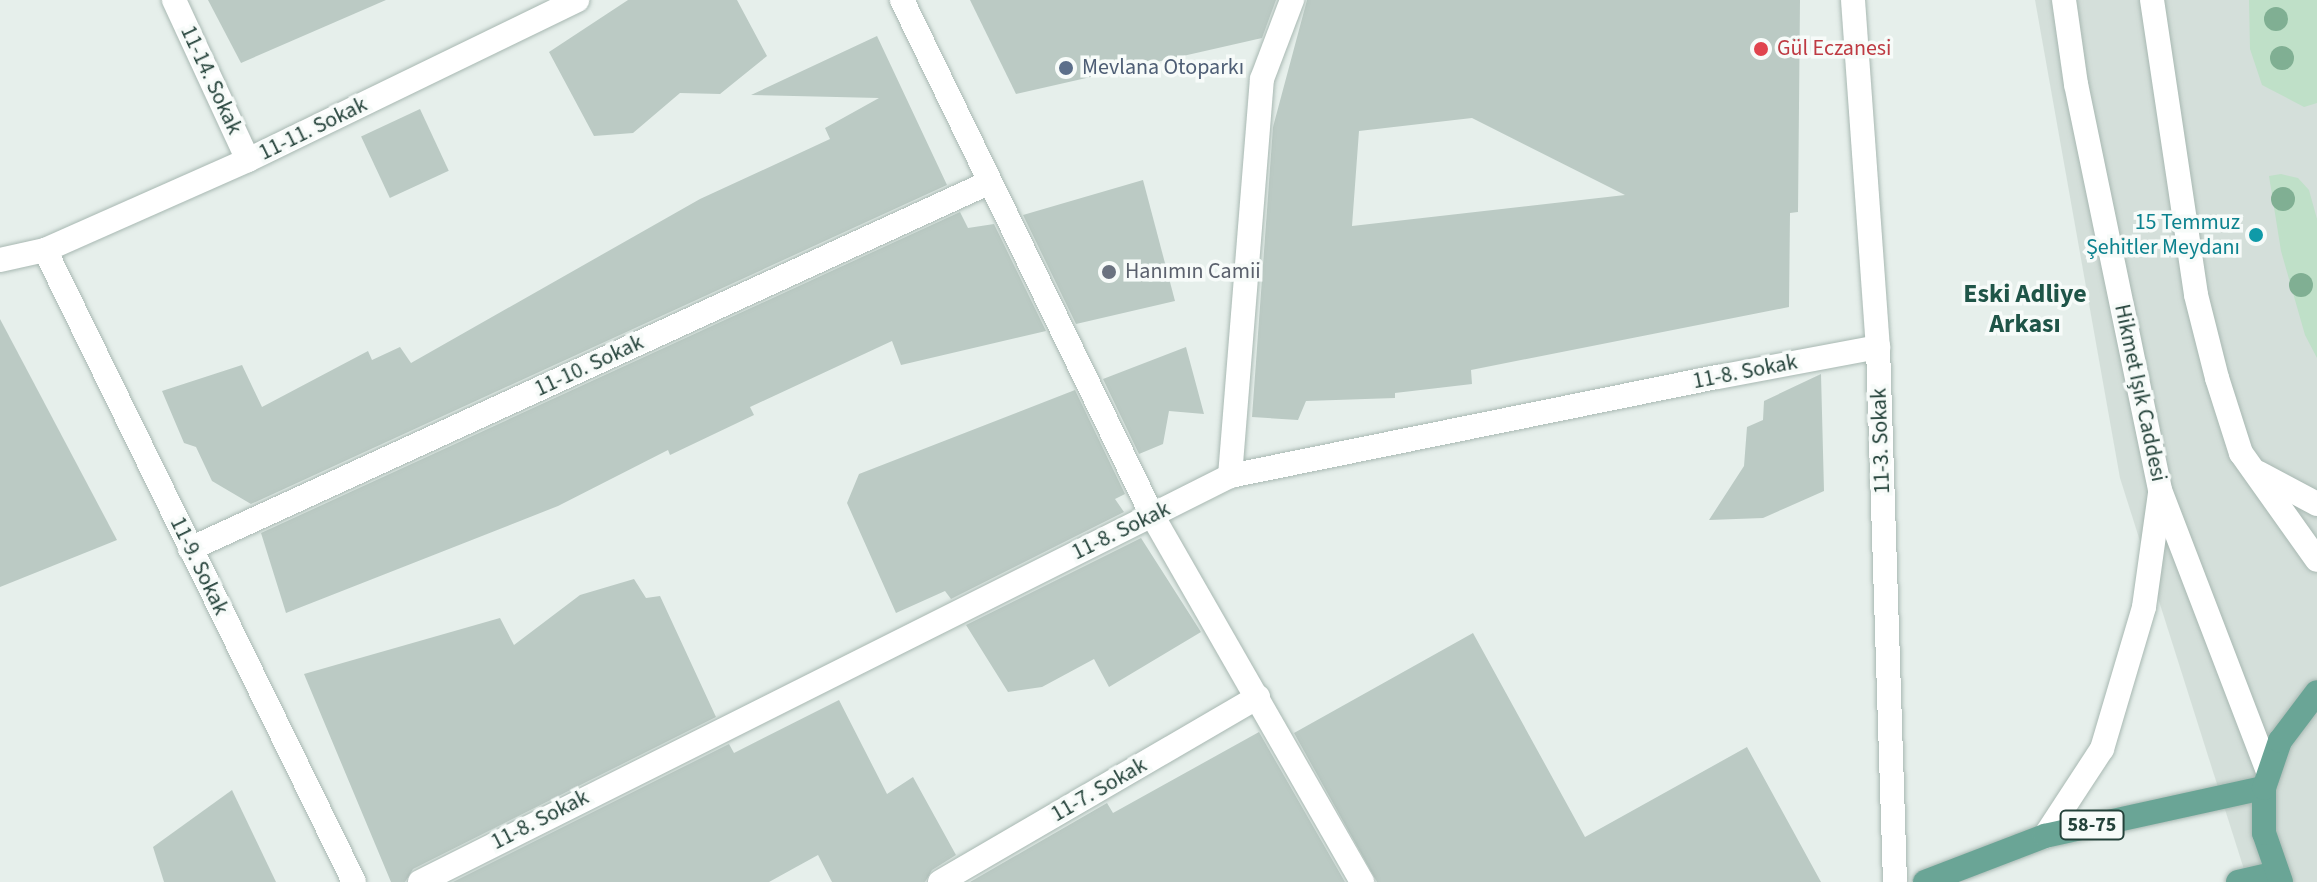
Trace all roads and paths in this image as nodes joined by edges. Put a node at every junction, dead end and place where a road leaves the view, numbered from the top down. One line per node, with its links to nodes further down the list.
1 (174, 0): 8 (street, 11-14. Sokak)
2 (577, 0): 8 (street, 11-11. Sokak)
3 (902, 0): 9 (street)
4 (1292, 0): 14 (street)
5 (1853, 0): 12 (street, 11-3. Sokak)
6 (2064, 0): 15 (street, Hikmet Işık Caddesi)
7 (2152, 0): 13 (street)
8 (248, 160): 10 (street, 11-11. Sokak)
9 (988, 183): 17 (street); 18 (street, 11-10. Sokak)
10 (45, 250): 11 (street, 11-11. Sokak); 18 (street, 11-9. Sokak)
11 (0, 260)
12 (1878, 347): 14 (street, 11-8. Sokak); 29 (street, 11-3. Sokak)
13 (2253, 470): 16 (street); 19 (street)
14 (1230, 476): 17 (street, 11-8. Sokak)
15 (2160, 490): 22 (street, Hikmet Işık Caddesi); 23 (street)
16 (2317, 504)
17 (1152, 515): 21 (street); 26 (street, 11-8. Sokak)
18 (190, 549): 25 (street, 11-9. Sokak)
19 (2317, 560)
20 (2317, 692): 22 (main road)
21 (1258, 697): 27 (street, 11-7. Sokak); 28 (street)
22 (2266, 780): 23 (main road, 58-75); 24 (main road)
23 (2045, 836): 30 (main road, 58-75)
24 (2278, 877): 31 (main road)
25 (354, 882)
26 (420, 882)
27 (940, 882)
28 (1362, 882)
29 (1895, 882)
30 (1925, 882)
31 (2238, 882)

